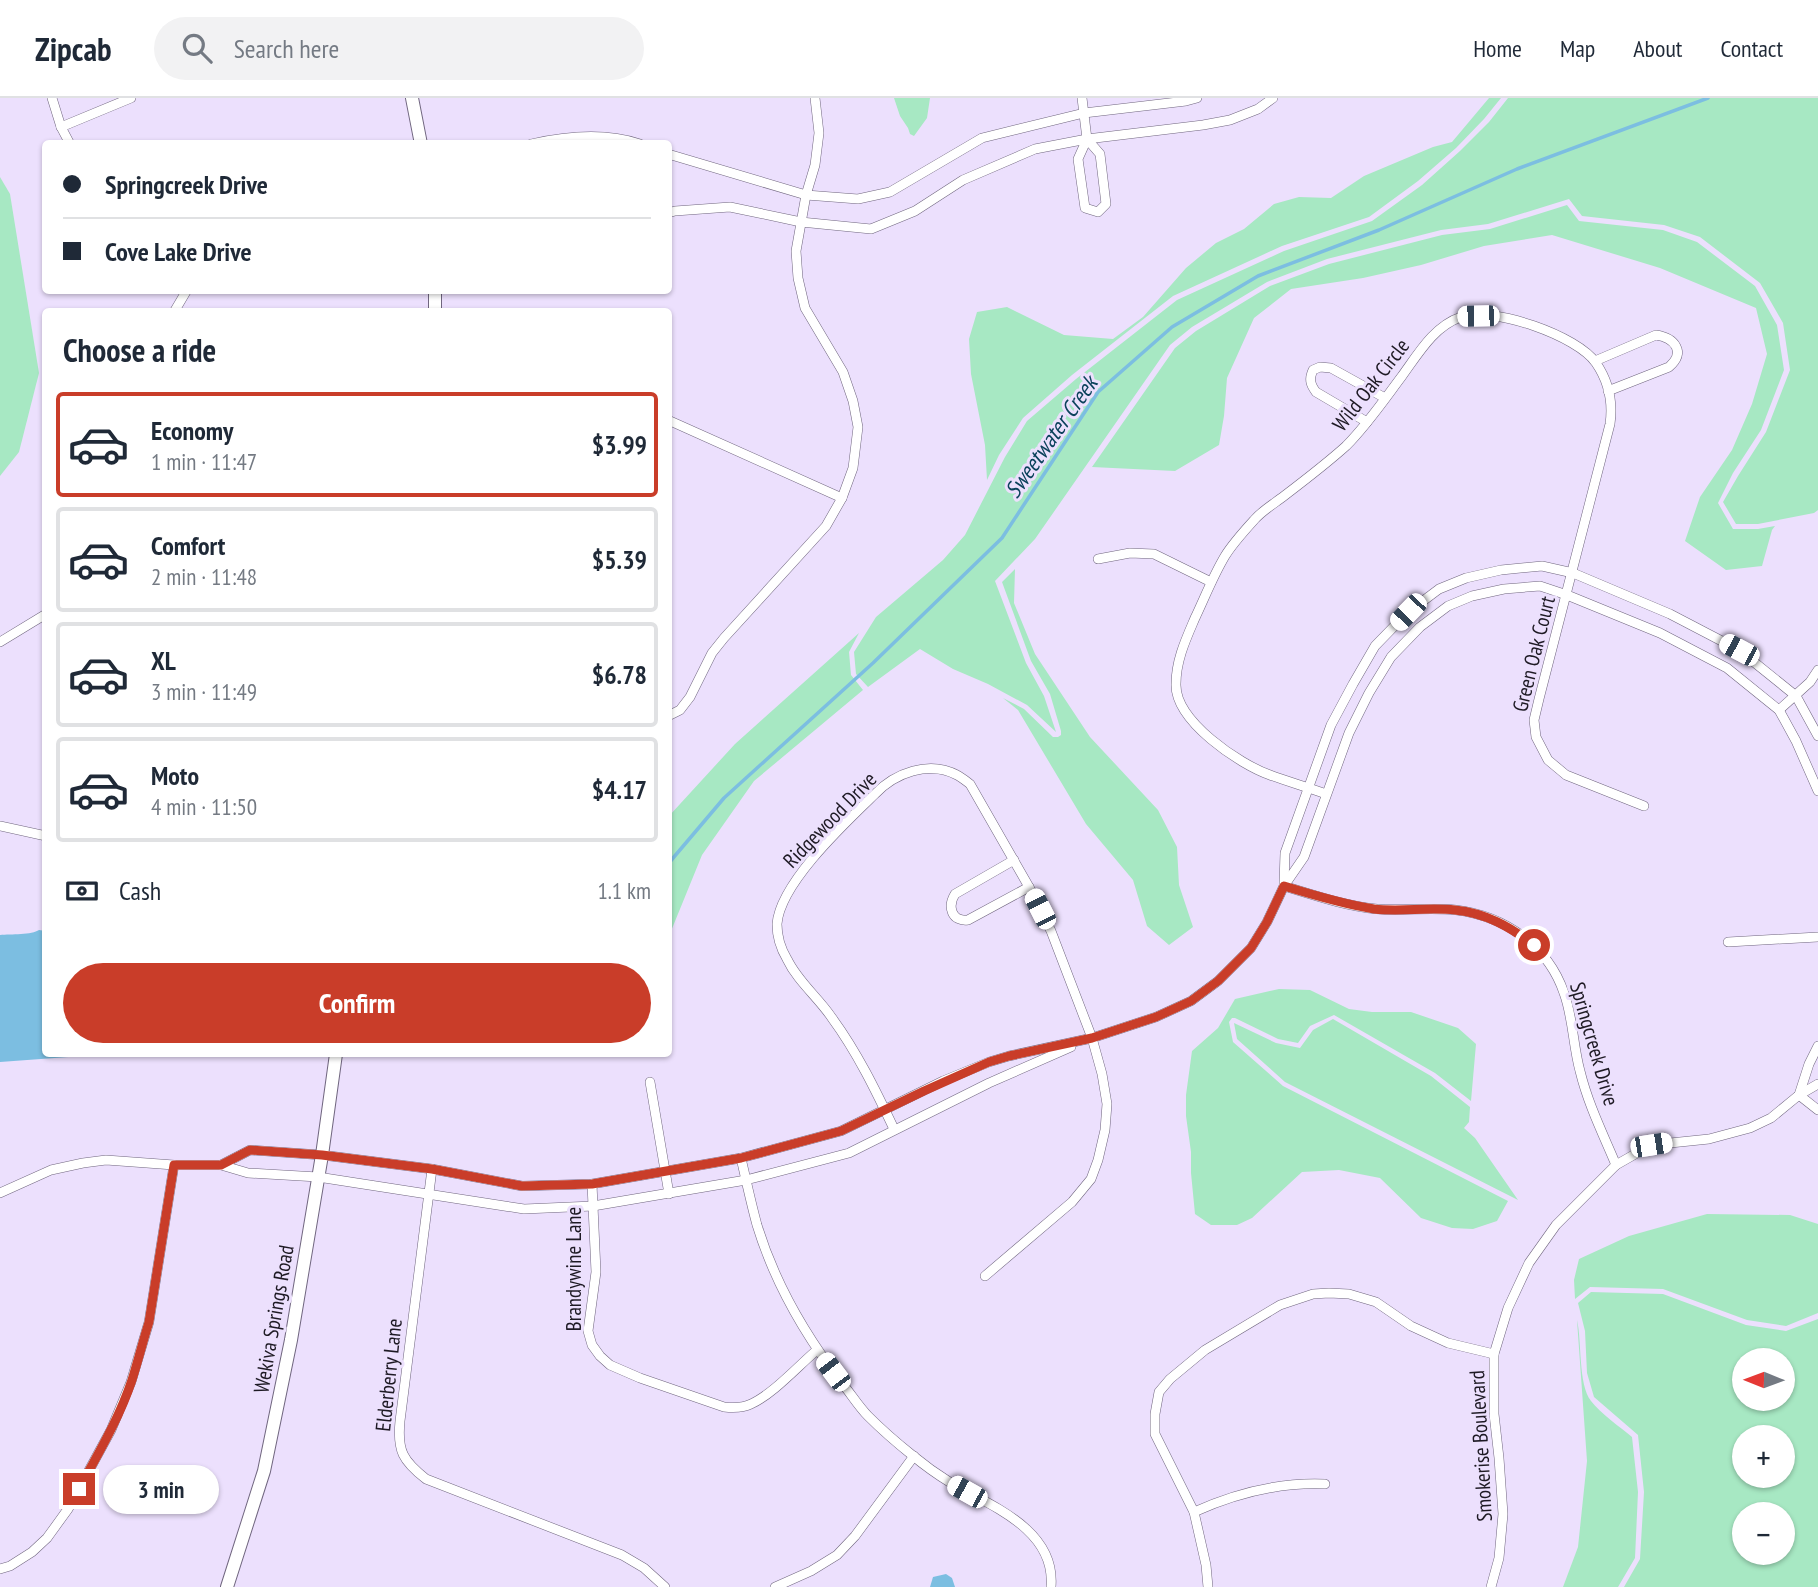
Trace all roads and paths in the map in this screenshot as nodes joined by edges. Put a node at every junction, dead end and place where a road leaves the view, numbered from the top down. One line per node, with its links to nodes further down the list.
1 (52, 98): 9 (street)
2 (131, 98): 9 (street)
3 (412, 98): 12 (main road)
4 (815, 98): 16 (street)
5 (1082, 98): 8 (street)
6 (1198, 98): 8 (street)
7 (1273, 98): 10 (street)
8 (1084, 113): 10 (street); 16 (street)
9 (61, 127): 11 (street)
10 (1087, 139): 10 (street); 18 (street)
11 (68, 140)
12 (420, 140)
13 (550, 140): 14 (street)
14 (630, 140)
15 (672, 155): 16 (street)
16 (806, 195): 18 (street)
17 (672, 212): 18 (street)
18 (801, 222): 24 (street)
19 (1595, 361): 20 (street); 20 (street); 21 (street, Wild Oak Circle)
20 (1608, 391): 26 (street)
21 (1385, 398): 23 (street, Wild Oak Circle); 23 (street)
22 (672, 422): 24 (street)
23 (1367, 422): 27 (street, Wild Oak Circle)
24 (842, 498): 36 (street)
25 (1098, 559): 27 (street)
26 (1573, 572): 28 (street, Green Oak Court); 31 (street); 34 (street)
27 (1211, 582): 38 (street, Wild Oak Circle)
28 (1567, 595): 32 (street); 35 (street); 41 (street, Green Oak Court)
29 (42, 619): 30 (street)
30 (0, 642)
31 (1376, 646): 32 (street); 38 (street)
32 (1391, 657): 40 (street)
33 (1818, 670): 34 (street)
34 (1796, 696): 35 (street); 37 (street)
35 (1779, 710): 39 (street)
36 (672, 714)
37 (1818, 736)
38 (1308, 788): 40 (street, Wild Oak Circle); 45 (street)
39 (1818, 791)
40 (1326, 794): 45 (street)
41 (1644, 806)
42 (0, 826): 43 (street)
43 (42, 834)
44 (1014, 860): 46 (street, Ridgewood Drive); 46 (street); 55 (street, Ridgewood Drive)
45 (1284, 886): 49 (street); 62 (street, Springcreek Drive)
46 (1029, 887): 49 (street, Ridgewood Drive)
47 (1818, 937): 48 (street)
48 (1728, 942)
49 (1092, 1038): 55 (street); 57 (street); 72 (street, Ridgewood Drive)
50 (1818, 1046): 54 (street)
51 (336, 1057): 58 (main road, Wekiva Springs Road)
52 (650, 1082): 64 (street)
53 (1818, 1084): 54 (street, Smokerise Boulevard)
54 (1799, 1095): 56 (street); 62 (street, Smokerise Boulevard)
55 (884, 1109): 57 (street, Ridgewood Drive); 59 (street)
56 (1818, 1110)
57 (894, 1129): 66 (street)
58 (322, 1155): 61 (street); 63 (street); 65 (main road, Wekiva Springs Road)
59 (741, 1158): 64 (street); 66 (street)
60 (174, 1165): 61 (street); 68 (street); 78 (street)
61 (221, 1165): 65 (street)
62 (1616, 1165): 74 (street, Smokerise Boulevard)
63 (432, 1169): 67 (street); 70 (street, Elderberry Lane)
64 (665, 1171): 67 (street); 69 (street)
65 (318, 1177): 70 (street); 79 (main road, Wekiva Springs Road)
66 (746, 1180): 69 (street); 73 (street)
67 (592, 1184): 71 (street, Brandywine Lane)
68 (0, 1194)
69 (669, 1194): 71 (street)
70 (429, 1195): 71 (street); 80 (street, Elderberry Lane)
71 (593, 1206): 73 (street, Brandywine Lane)
72 (985, 1276)
73 (817, 1350): 75 (street)
74 (1494, 1354): 77 (street); 84 (street, Smokerise Boulevard)
75 (914, 1456): 81 (street); 82 (street)
76 (1325, 1485): 77 (street)
77 (1194, 1511): 83 (street)
78 (0, 1569)
79 (227, 1587)
80 (664, 1587)
81 (775, 1587)
82 (1051, 1587)
83 (1208, 1587)
84 (1491, 1587)

